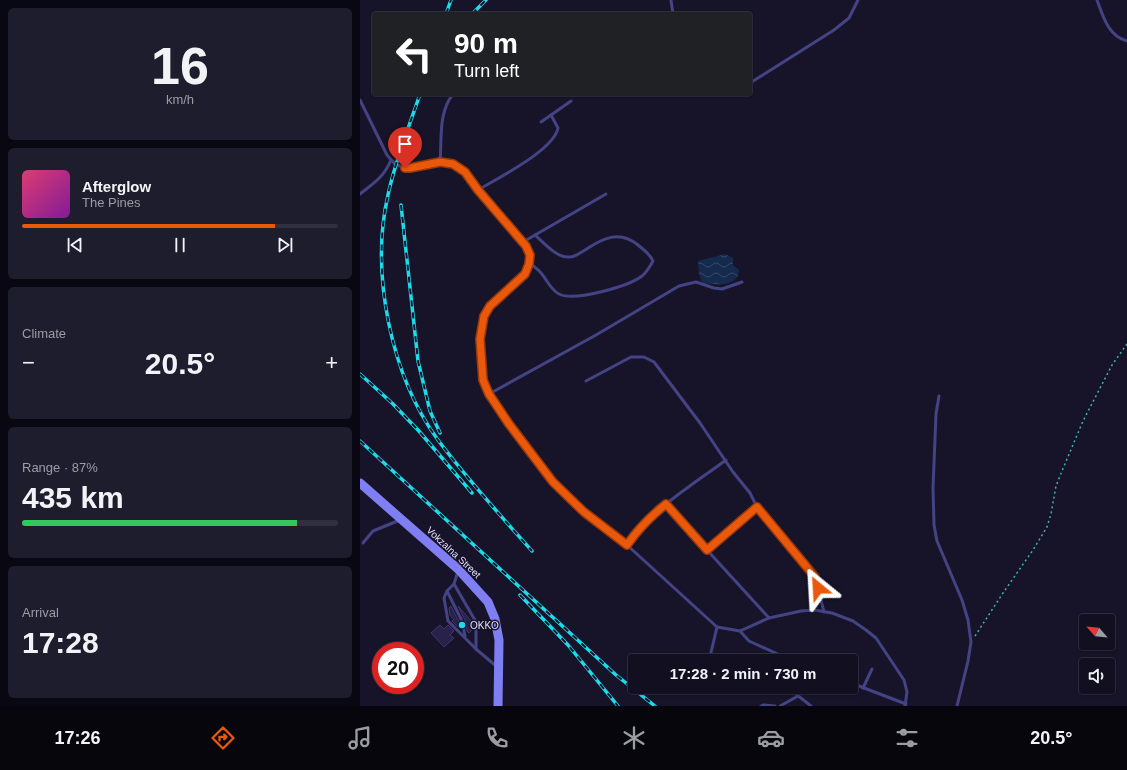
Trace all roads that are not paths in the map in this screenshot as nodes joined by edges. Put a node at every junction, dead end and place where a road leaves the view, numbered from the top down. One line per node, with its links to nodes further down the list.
1 (671, 0): 4 (lane)
2 (858, 0): 6 (lane)
3 (1097, 0): 5 (lane)
4 (674, 12)
5 (1127, 41)
6 (752, 82)
7 (452, 96): 13 (lane)
8 (360, 100): 12 (lane)
9 (571, 101): 10 (lane)
10 (550, 115): 11 (lane); 14 (lane)
11 (541, 122)
12 (392, 160): 13 (lane); 15 (lane)
13 (440, 162): 14 (lane)
14 (478, 190): 18 (lane)
15 (360, 194)
16 (606, 194): 17 (lane)
17 (536, 235): 18 (lane); 19 (lane)
18 (523, 242): 19 (lane)
19 (529, 264): 22 (lane)
20 (742, 282): 22 (lane)
21 (586, 381): 24 (lane)
22 (489, 394): 30 (lane)
23 (939, 396): 57 (lane)
24 (726, 460): 26 (lane); 27 (lane)
25 (360, 483): 28 (main road, Vokzalna Street)
26 (666, 504): 30 (lane); 31 (lane)
27 (757, 507): 31 (lane); 35 (lane)
28 (402, 520): 29 (lane); 32 (main road, Vokzalna Street)
29 (363, 543)
30 (627, 545): 37 (lane)
31 (707, 550): 36 (lane)
32 (458, 569): 33 (lane); 43 (main road, Vokzalna Street)
33 (454, 584): 34 (lane); 40 (lane)
34 (447, 591): 39 (lane); 39 (lane)
35 (824, 612): 36 (lane); 50 (lane)
36 (768, 618): 38 (lane)
37 (717, 627): 38 (lane); 41 (lane)
38 (740, 631): 42 (lane)
39 (465, 637): 40 (lane)
40 (476, 649): 43 (lane)
41 (711, 654)
42 (778, 654)
43 (499, 668): 51 (main road, Vokzalna Street)
44 (872, 669): 46 (lane)
45 (858, 686): 46 (lane)
46 (863, 688): 50 (lane)
47 (796, 694): 48 (lane)
48 (798, 696): 49 (lane); 56 (lane)
49 (787, 702): 54 (lane); 55 (lane)
50 (905, 705)
51 (498, 706)
52 (761, 706): 53 (lane)
53 (775, 706)
54 (780, 706)
55 (790, 706)
56 (811, 706)
57 (956, 706)

